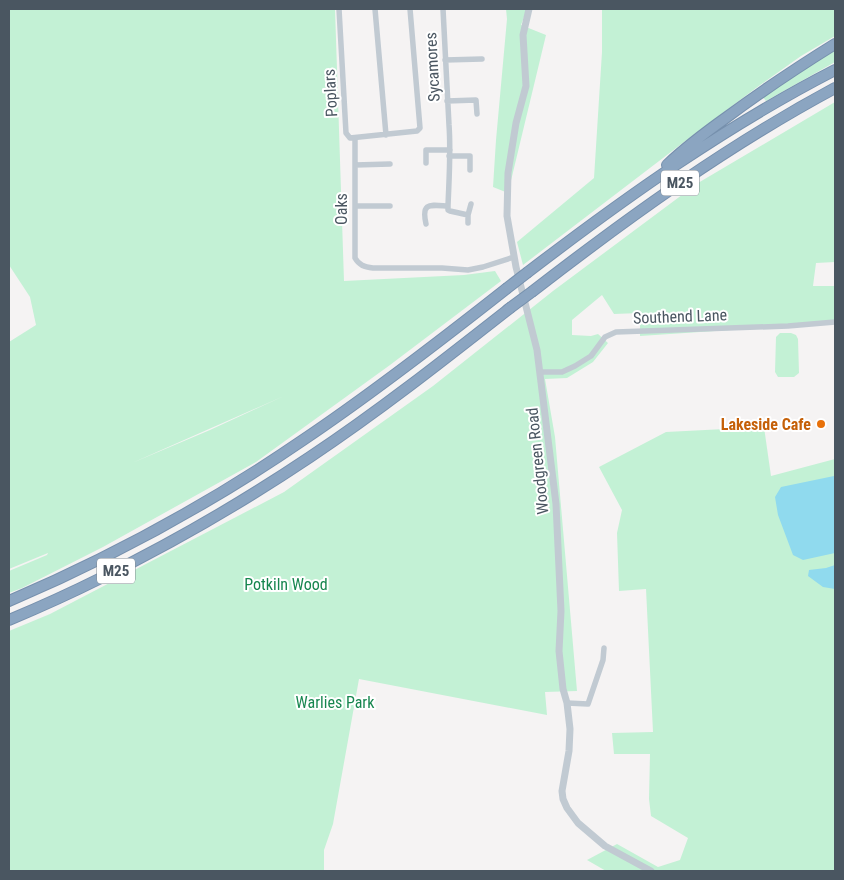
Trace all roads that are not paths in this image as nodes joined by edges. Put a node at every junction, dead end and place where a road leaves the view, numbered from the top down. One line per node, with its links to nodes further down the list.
1 (339, 9): 14 (street, Poplars)
2 (375, 9): 13 (street)
3 (410, 9): 13 (street)
4 (444, 9): 8 (street, Sycamores)
5 (529, 9): 28 (street, Woodgreen Road)
6 (835, 44): 20 (highway, M25)
7 (482, 59): 8 (street)
8 (445, 60): 11 (street, Sycamores)
9 (835, 70): 20 (highway, M25)
10 (835, 88): 32 (highway, M25, bridge)
11 (447, 101): 12 (street); 15 (street, Sycamores)
12 (477, 114)
13 (386, 135): 14 (street)
14 (355, 138): 18 (street, Oaks)
15 (450, 153): 16 (street); 19 (street); 24 (street, Sycamores)
16 (426, 163)
17 (390, 164): 18 (street)
18 (355, 165): 22 (street, Oaks)
19 (470, 170)
20 (644, 186): 31 (highway, M25, bridge)
21 (472, 204): 25 (street)
22 (356, 206): 23 (street); 28 (street, Oaks)
23 (390, 206)
24 (448, 206): 25 (street); 27 (street)
25 (468, 215): 26 (street)
26 (468, 223)
27 (426, 224)
28 (514, 257): 30 (street, Woodgreen Road)
29 (835, 322): 30 (street, Southend Lane)
30 (541, 372): 34 (street, Woodgreen Road)
31 (9, 601)
32 (9, 620)
33 (604, 648): 34 (street)
34 (567, 703): 35 (street, Woodgreen Road)
35 (651, 871)

